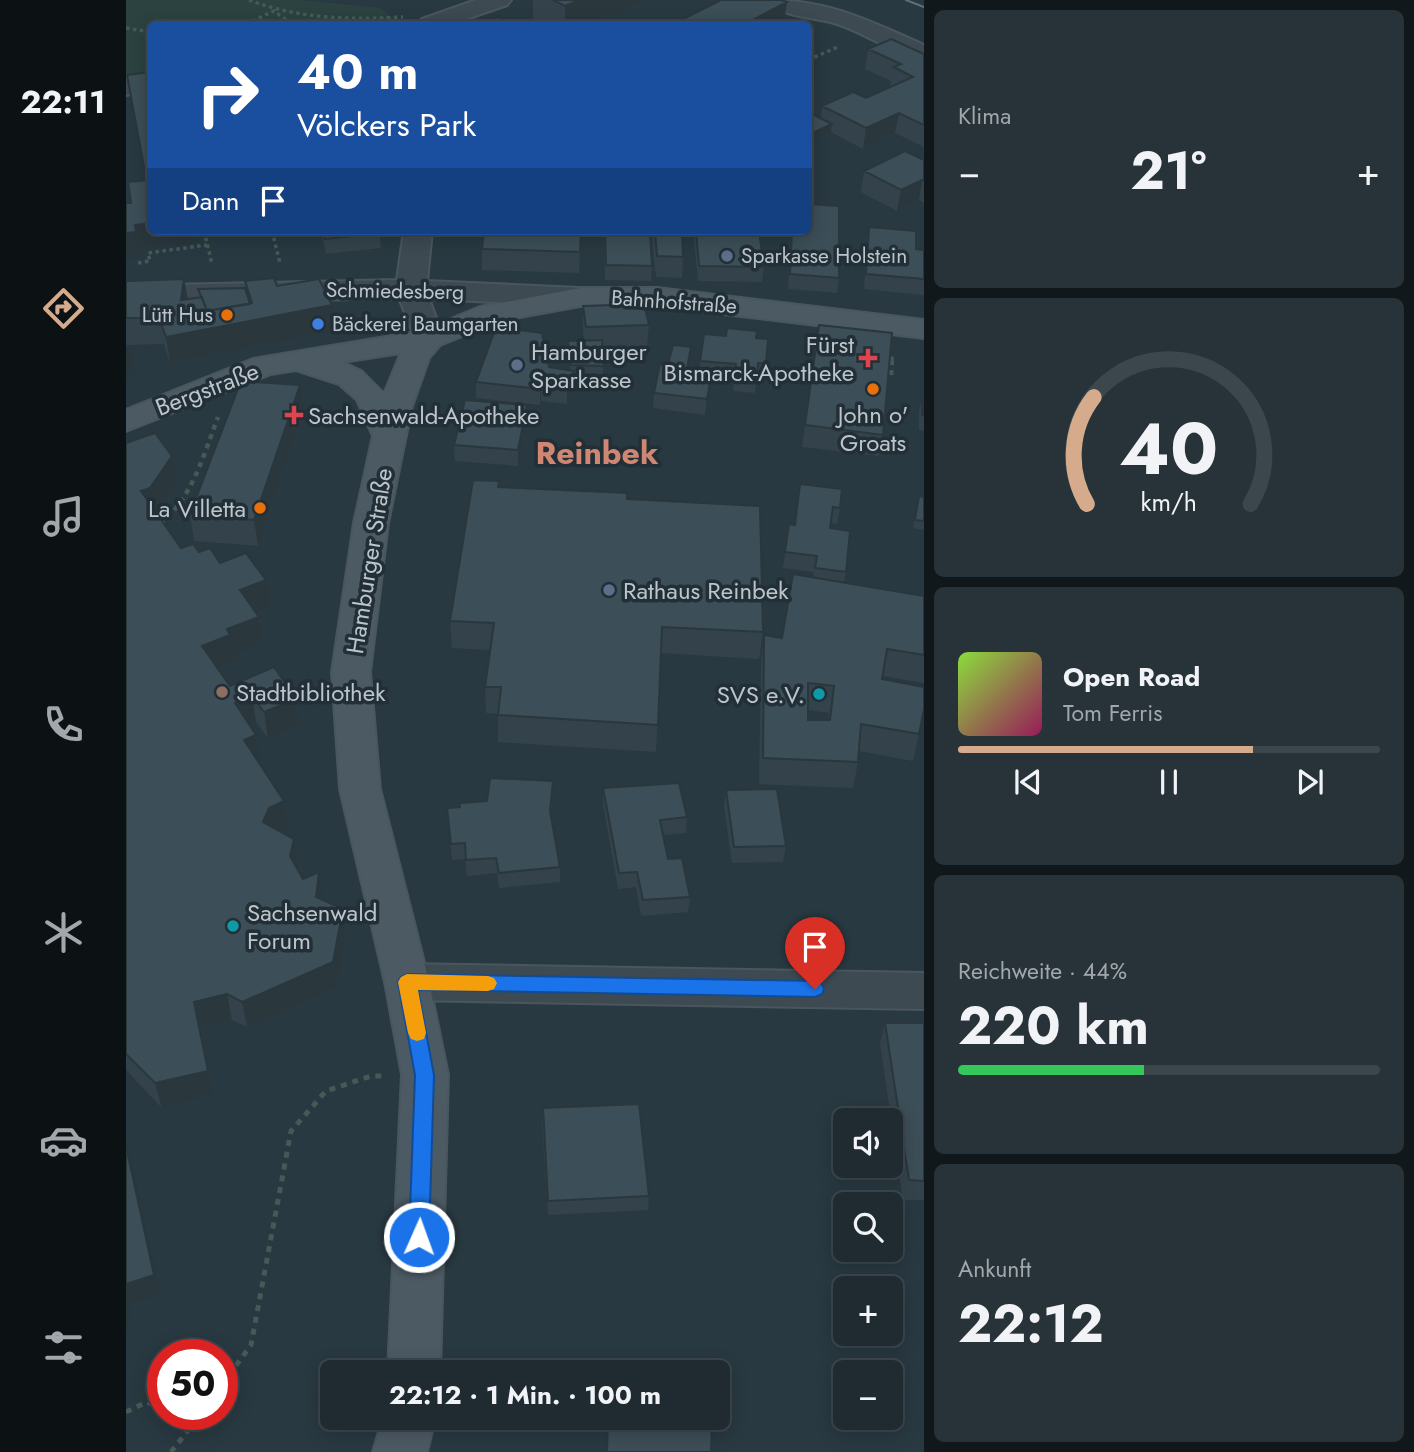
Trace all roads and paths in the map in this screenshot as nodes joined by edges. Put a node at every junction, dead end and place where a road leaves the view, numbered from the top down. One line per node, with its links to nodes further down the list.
1 (249, 0): 5 (path)
2 (499, 0): 6 (street)
3 (780, 0): 4 (street)
4 (834, 9): 12 (street)
5 (274, 11): 6 (path); 7 (path); 8 (path)
6 (460, 14): 9 (street)
7 (253, 21)
8 (288, 21)
9 (439, 21)
10 (126, 28): 11 (path)
11 (147, 32)
12 (924, 54)
13 (147, 84): 14 (street)
14 (126, 87)
15 (418, 235): 18 (street)
16 (207, 245): 17 (path)
17 (126, 264)
18 (411, 289): 19 (street, Schmiedesberg); 20 (street, Schmiedesberg); 22 (street)
19 (126, 295)
20 (580, 297): 21 (main road, Bahnhofstraße); 22 (main road, Bahnhofstraße)
21 (924, 329)
22 (429, 339): 23 (main road, Bergstraße); 27 (main road, Hamburger Straße)
23 (363, 350): 24 (main road, Bergstraße); 27 (main road)
24 (290, 361): 26 (main road, Bergstraße); 27 (main road, Bergstraße)
25 (221, 410): 28 (path)
26 (126, 421)
27 (393, 422): 29 (main road, Hamburger Straße)
28 (154, 529)
29 (407, 982): 30 (street); 32 (main road, Hamburger Straße)
30 (924, 991)
31 (371, 1076): 33 (path)
32 (414, 1360)
33 (238, 1363)
34 (147, 1402): 35 (path)
35 (126, 1412)
36 (189, 1430): 38 (path)
37 (406, 1430): 39 (main road)
38 (171, 1452)
39 (400, 1452)

